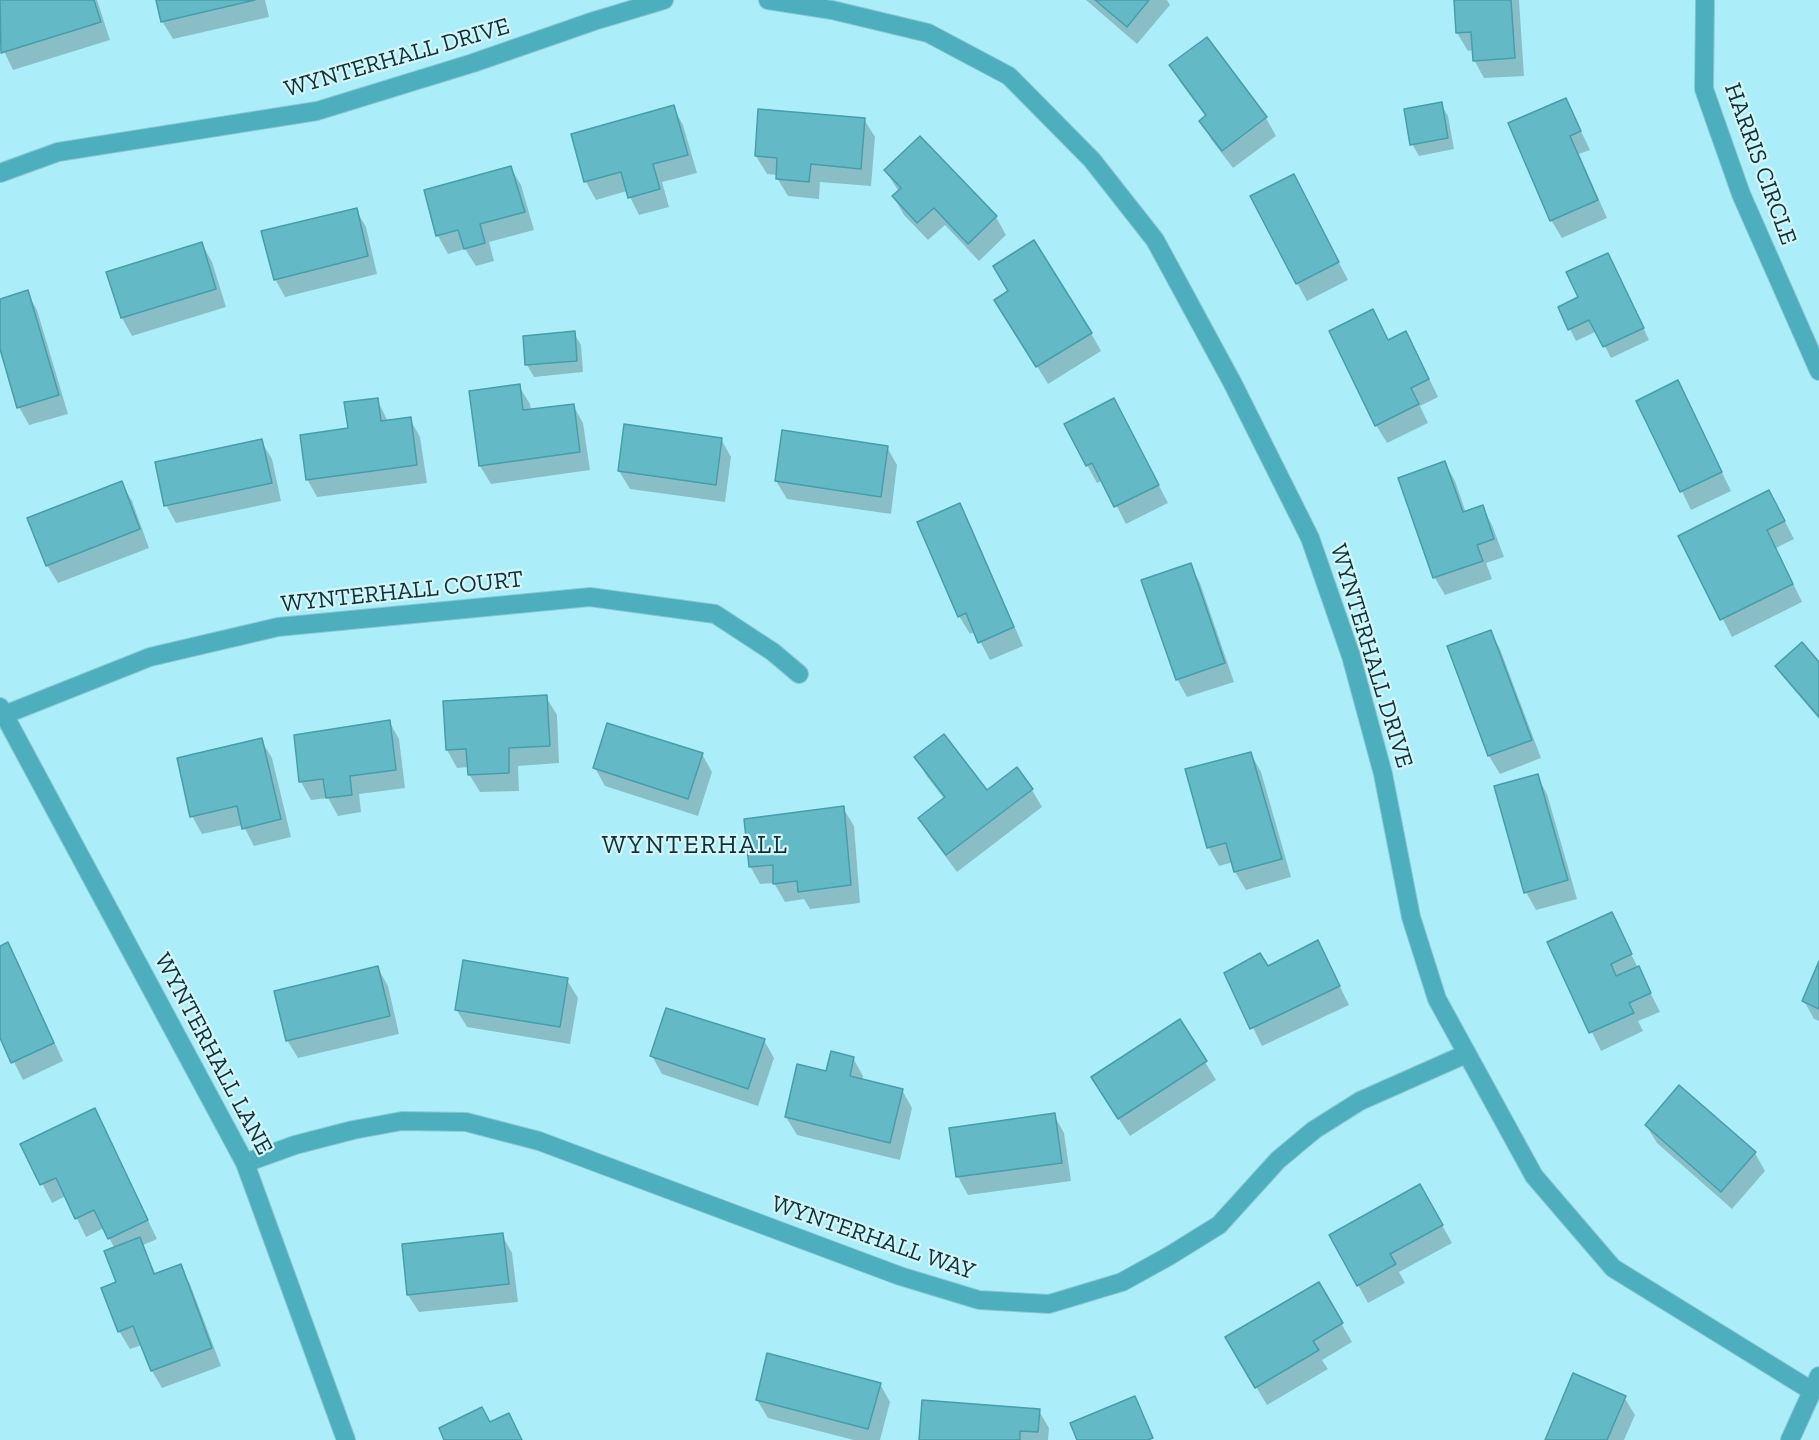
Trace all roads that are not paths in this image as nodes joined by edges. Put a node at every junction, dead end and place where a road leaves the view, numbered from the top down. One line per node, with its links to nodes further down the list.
1 (664, 0): 4 (street, WYNTERHALL DRIVE)
2 (768, 0): 8 (street, WYNTERHALL DRIVE)
3 (1705, 0): 5 (street, HARRIS CIRCLE)
4 (0, 173)
5 (1819, 371)
6 (799, 674): 7 (street, WYNTERHALL COURT)
7 (2, 711): 9 (street, WYNTERHALL LANE)
8 (1466, 1054): 9 (street, WYNTERHALL WAY); 10 (street, WYNTERHALL DRIVE)
9 (245, 1163): 11 (street, WYNTERHALL LANE)
10 (1816, 1383): 12 (street)
11 (346, 1440)
12 (1790, 1440)

